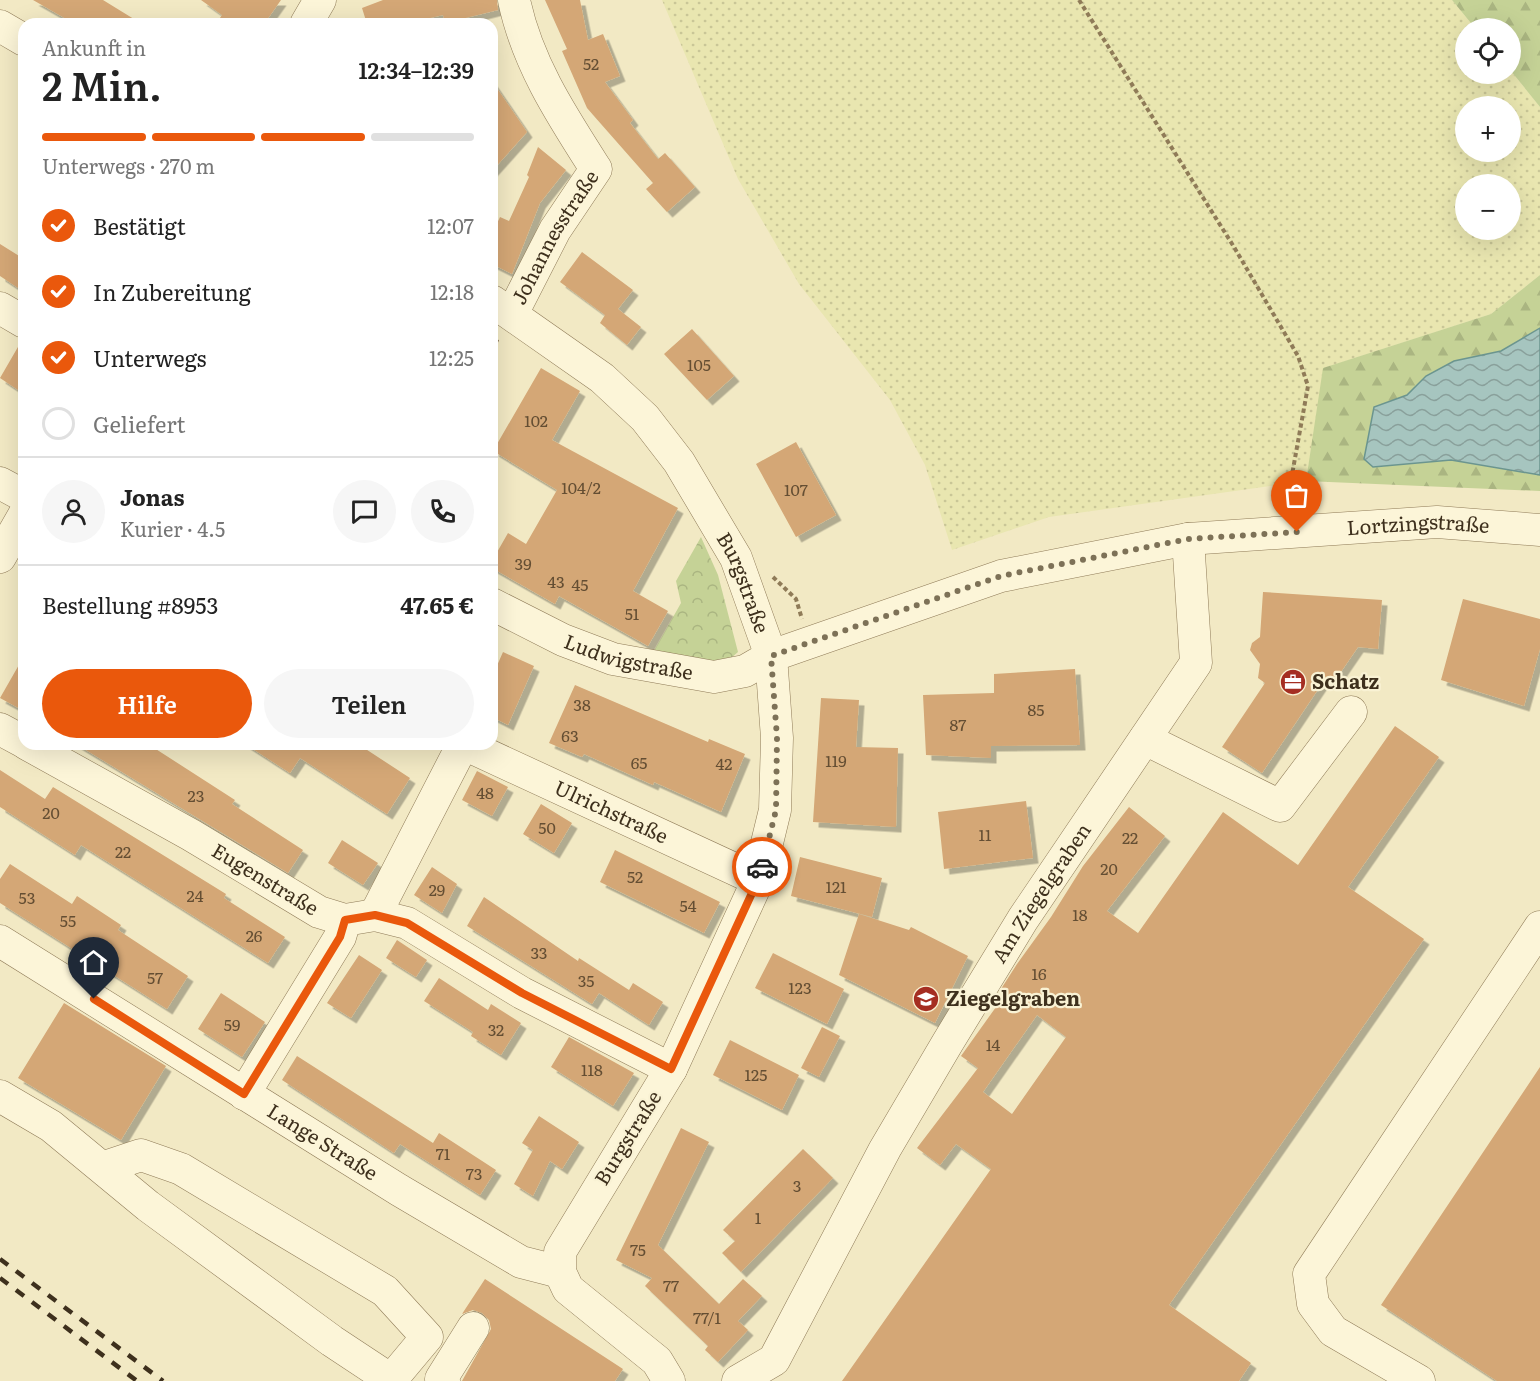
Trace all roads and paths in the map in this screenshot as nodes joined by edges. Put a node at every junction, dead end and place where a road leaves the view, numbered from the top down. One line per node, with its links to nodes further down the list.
1 (320, 0): 4 (street)
2 (514, 0): 7 (street, Johannesstraße)
3 (1079, 0): 12 (path)
4 (310, 18)
5 (0, 26): 6 (street)
6 (18, 36)
7 (502, 307): 19 (street, Burgstraße)
8 (0, 309): 9 (street)
9 (18, 319)
10 (0, 483): 11 (street)
11 (18, 493)
12 (1288, 497)
13 (18, 526): 16 (street)
14 (1540, 530): 15 (street, Lortzingstraße)
15 (1188, 539): 19 (street, Lortzingstraße); 23 (street, Am Ziegelgraben)
16 (0, 559): 17 (street)
17 (18, 564)
18 (498, 607): 19 (street, Ludwigstraße)
19 (771, 656): 27 (street, Burgstraße)
20 (1351, 712): 23 (street)
21 (0, 729): 22 (street, Eugenstraße)
22 (18, 739)
23 (1145, 739): 40 (street, Am Ziegelgraben)
24 (39, 750): 28 (street, Eugenstraße)
25 (460, 750): 28 (street)
26 (476, 750): 27 (street, Ulrichstraße)
27 (758, 880): 31 (street, Burgstraße)
28 (360, 917): 31 (street, Eugenstraße); 32 (street)
29 (1540, 927): 41 (street)
30 (0, 940): 32 (street, Lange Straße)
31 (671, 1069): 35 (street, Burgstraße)
32 (244, 1094): 35 (street, Lange Straße)
33 (0, 1096): 34 (street)
34 (102, 1168): 37 (street); 37 (street)
35 (560, 1272): 39 (street)
36 (473, 1328): 38 (street)
37 (392, 1380)
38 (444, 1381)
39 (669, 1381)
40 (738, 1381)
41 (1419, 1381)

